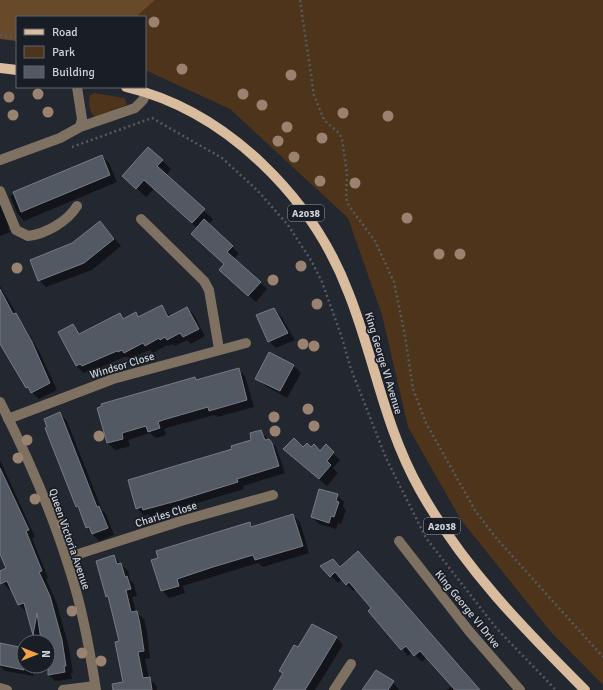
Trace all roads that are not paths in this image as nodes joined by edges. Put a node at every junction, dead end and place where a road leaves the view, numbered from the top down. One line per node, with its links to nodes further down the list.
1 (0, 68): 2 (main road)
2 (16, 70)
3 (77, 88): 6 (street)
4 (129, 88): 5 (main road, King George VI Avenue / A2038)
5 (146, 93): 6 (street); 25 (main road, King George VI Avenue / A2038)
6 (80, 127): 7 (street)
7 (0, 160)
8 (0, 191): 9 (street)
9 (77, 206)
10 (141, 219): 12 (street)
11 (246, 343): 12 (street, Windsor Close)
12 (220, 349): 14 (street, Windsor Close)
13 (0, 402): 14 (street, Queen Victoria Avenue)
14 (8, 419): 17 (street, Queen Victoria Avenue)
15 (273, 495): 17 (street, Charles Close)
16 (399, 541): 24 (street, King George VI Drive)
17 (66, 558): 20 (street, Queen Victoria Avenue)
18 (351, 664): 23 (street)
19 (0, 688): 21 (street)
20 (96, 688): 22 (street)
21 (7, 690)
22 (63, 690)
23 (334, 690)
24 (520, 690)
25 (585, 690)

